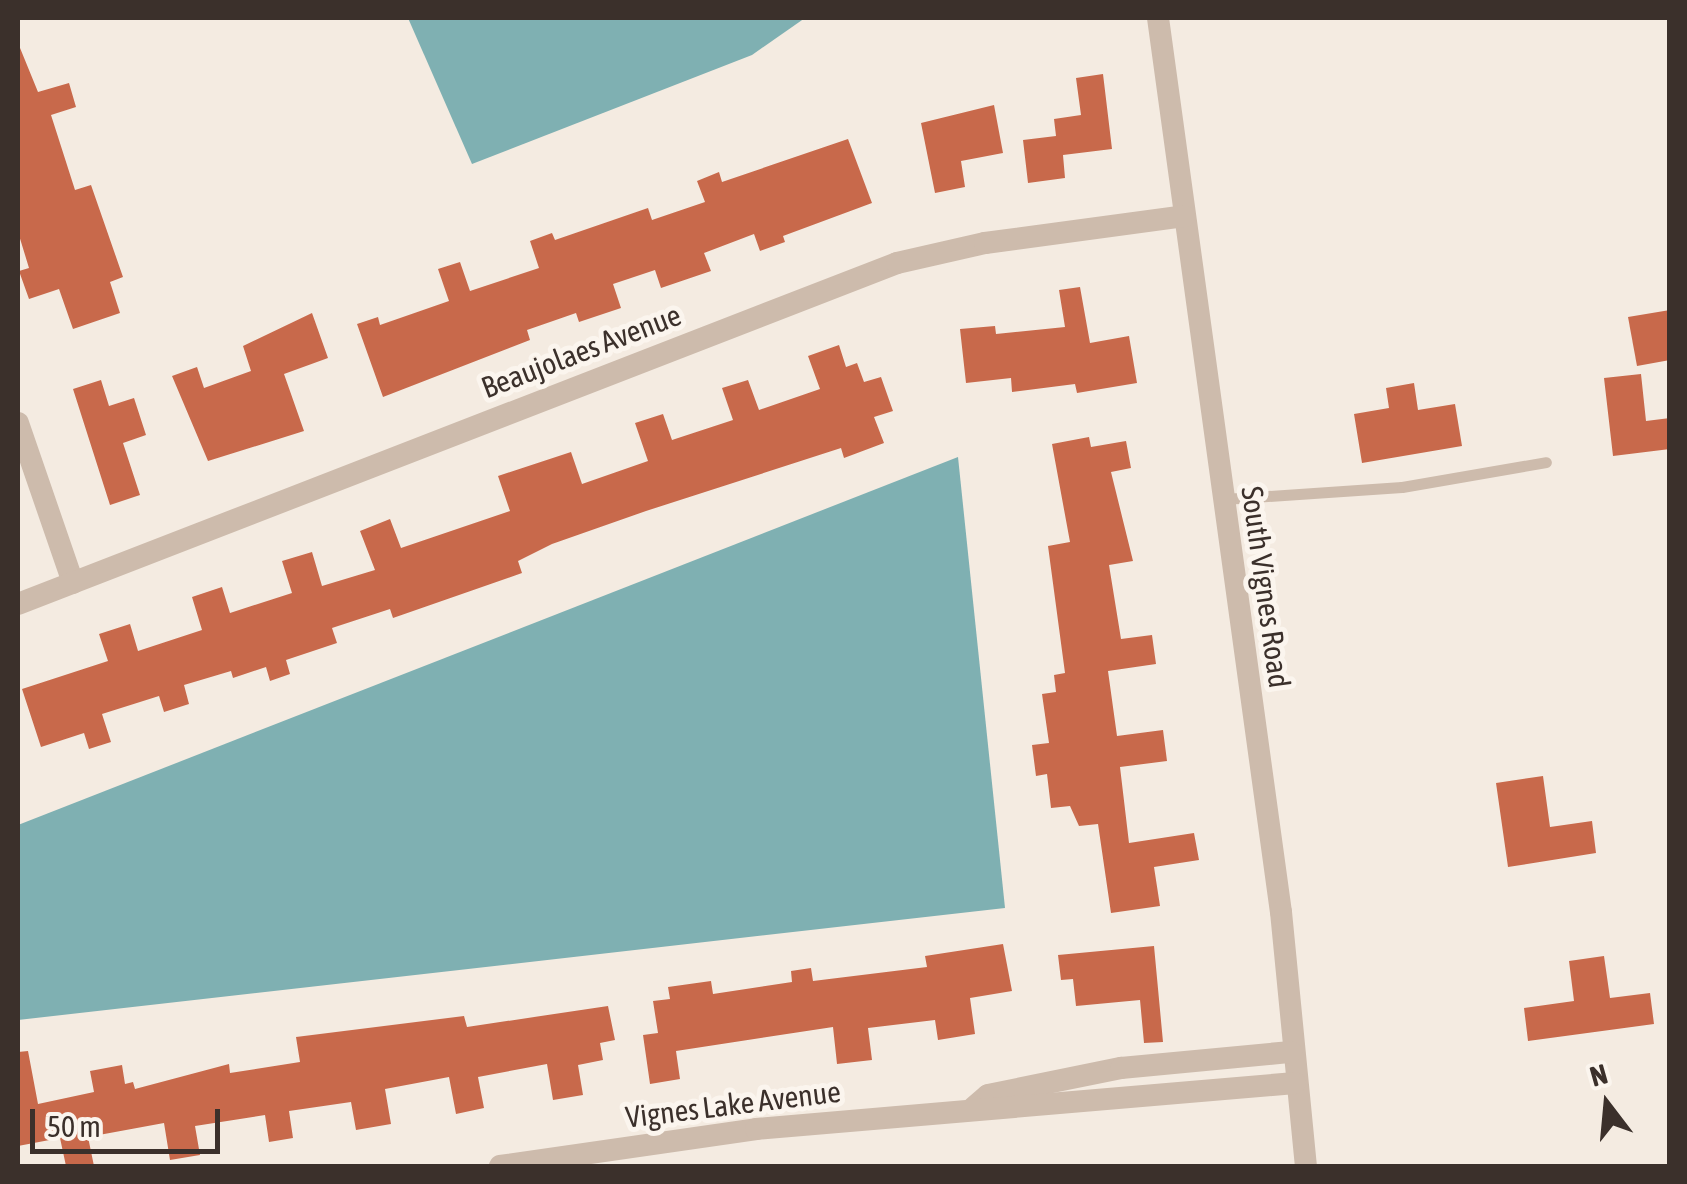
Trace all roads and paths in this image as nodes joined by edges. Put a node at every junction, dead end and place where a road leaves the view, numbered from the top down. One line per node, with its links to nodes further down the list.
1 (1158, 18): 2 (street, South Vignes Road)
2 (1184, 216): 5 (street, South Vignes Road); 6 (street, Beaujolaes Avenue)
3 (18, 423): 6 (street)
4 (1546, 462): 5 (lane)
5 (1224, 499): 8 (street, South Vignes Road)
6 (73, 582): 7 (street, Beaujolaes Avenue)
7 (18, 604)
8 (1291, 1052): 9 (street, South Vignes Road); 10 (street, Vignes Lake Avenue)
9 (1295, 1084): 10 (street, Vignes Lake Avenue); 12 (street, South Vignes Road)
10 (974, 1107): 11 (street, Vignes Lake Avenue)
11 (500, 1166)
12 (1306, 1166)

